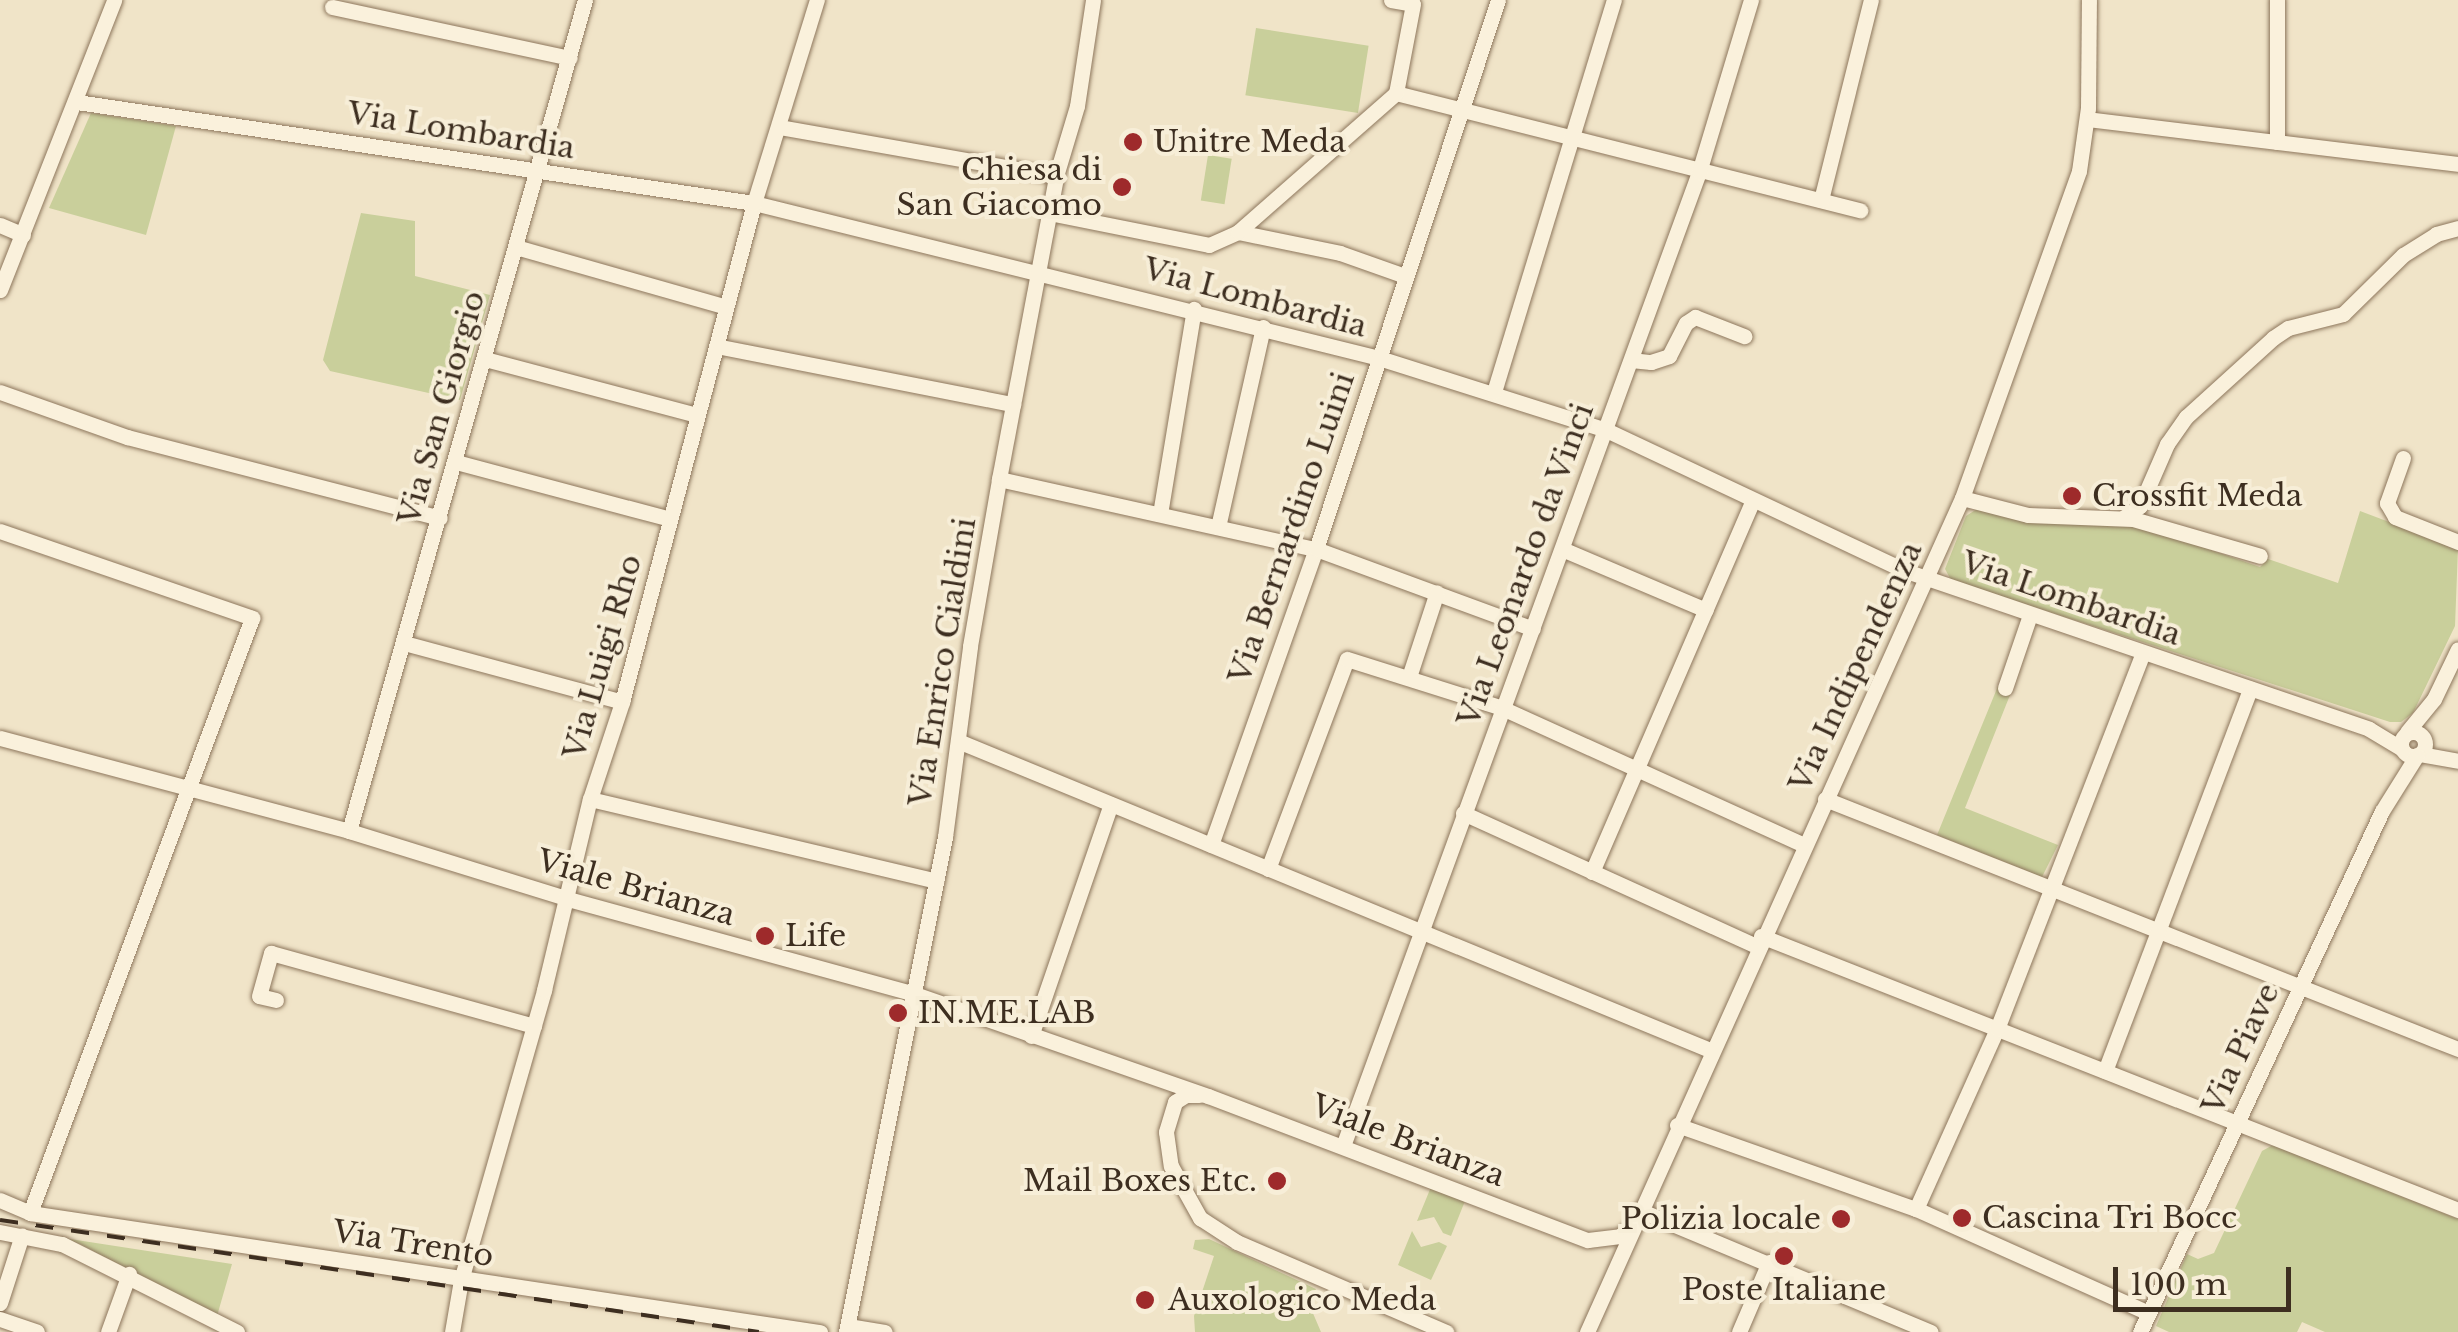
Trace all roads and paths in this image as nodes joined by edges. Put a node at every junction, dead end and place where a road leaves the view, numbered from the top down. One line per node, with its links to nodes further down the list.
1 (114, 0): 15 (street)
2 (586, 0): 13 (street, Via San Giorgio)
3 (817, 0): 18 (street, Via Luigi Rho)
4 (1093, 0): 24 (street, Via Enrico Cialdini)
5 (1391, 0): 14 (street)
6 (1498, 0): 16 (street, Via Bernardino Luini)
7 (1614, 0): 19 (street)
8 (1751, 0): 23 (street, Via Leonardo da Vinci)
9 (1872, 0): 25 (street)
10 (2089, 0): 17 (street, Via Indipendenza)
11 (2277, 0): 20 (street)
12 (332, 6): 13 (street)
13 (570, 58): 22 (street, Via San Giorgio)
14 (1396, 93): 16 (street); 31 (street)
15 (76, 102): 22 (street, Via Lombardia); 32 (street)
16 (1464, 112): 19 (street); 35 (street, Via Bernardino Luini)
17 (2087, 120): 20 (street); 53 (street, Via Indipendenza)
18 (779, 127): 24 (street); 26 (street, Via Luigi Rho)
19 (1573, 141): 23 (street); 46 (street)
20 (2277, 142): 21 (street)
21 (2458, 164)
22 (536, 172): 26 (street, Via Lombardia); 33 (street, Via San Giorgio)
23 (1699, 172): 25 (street); 44 (street, Via Leonardo da Vinci)
24 (1056, 176): 28 (street, Via Enrico Cialdini)
25 (1821, 200): 27 (street)
26 (754, 203): 34 (street, Via Lombardia); 37 (street, Via Luigi Rho)
27 (1860, 210)
28 (1049, 214): 31 (street); 34 (street, Via Enrico Cialdini)
29 (0, 225): 32 (street)
30 (2458, 228): 57 (street)
31 (1238, 232): 35 (street)
32 (23, 235): 36 (street)
33 (516, 248): 37 (street); 43 (street, Via San Giorgio)
34 (1038, 270): 38 (street, Via Lombardia); 47 (street, Via Enrico Cialdini)
35 (1405, 276): 42 (street, Via Bernardino Luini)
36 (0, 290)
37 (726, 307): 41 (street, Via Luigi Rho)
38 (1194, 309): 39 (street, Via Lombardia); 55 (street)
39 (1263, 327): 42 (street, Via Lombardia); 59 (street)
40 (1744, 336): 44 (street)
41 (716, 346): 47 (street); 48 (street, Via Luigi Rho)
42 (1379, 358): 46 (street, Via Lombardia); 62 (street, Via Bernardino Luini)
43 (485, 359): 48 (street); 51 (street, Via San Giorgio)
44 (1631, 360): 49 (street, Via Leonardo da Vinci)
45 (0, 392): 56 (street)
46 (1494, 392): 49 (street, Via Lombardia)
47 (1014, 404): 52 (street, Via Enrico Cialdini)
48 (698, 416): 58 (street, Via Luigi Rho)
49 (1606, 430): 54 (street, Via Lombardia); 63 (street, Via Leonardo da Vinci)
50 (2403, 458): 61 (street)
51 (456, 462): 56 (street, Via San Giorgio); 58 (street)
52 (1000, 479): 55 (street); 79 (street, Via Enrico Cialdini)
53 (1962, 498): 57 (street); 65 (street, Via Indipendenza)
54 (1753, 500): 65 (street, Via Lombardia); 67 (street)
55 (1160, 514): 59 (street)
56 (440, 518): 70 (street, Via San Giorgio)
57 (2123, 518): 64 (street)
58 (670, 519): 76 (street, Via Luigi Rho)
59 (1218, 527): 62 (street)
60 (0, 530): 83 (street)
61 (2458, 542)
62 (1316, 549): 66 (street); 90 (street, Via Bernardino Luini)
63 (1562, 549): 67 (street); 69 (street, Via Leonardo da Vinci)
64 (2260, 556)
65 (1927, 579): 68 (street, Via Lombardia); 85 (street, Via Indipendenza)
66 (1437, 592): 69 (street); 73 (street)
67 (1706, 610): 82 (street)
68 (2030, 614): 72 (street, Via Lombardia); 74 (street)
69 (1533, 629): 77 (street, Via Leonardo da Vinci)
70 (404, 644): 76 (street); 88 (street, Via San Giorgio)
71 (2458, 648): 80 (street, Via Piave)
72 (2143, 653): 75 (street, Via Lombardia); 94 (street)
73 (1409, 677): 77 (street); 91 (street)
74 (2006, 688)
75 (2250, 689): 80 (street, Via Lombardia); 97 (street)
76 (622, 702): 84 (street, Via Luigi Rho)
77 (1502, 708): 82 (street); 87 (street, Via Leonardo da Vinci)
78 (0, 738): 83 (street, Viale Brianza)
79 (958, 741): 86 (street); 93 (street, Via Enrico Cialdini)
80 (2413, 744): 81 (street, Via Lombardia); 99 (street, Via Piave)
81 (2458, 760)
82 (1640, 767): 89 (street); 92 (street)
83 (189, 788): 88 (street, Viale Brianza); 117 (street)
84 (590, 799): 93 (street); 95 (street, Via Luigi Rho)
85 (1825, 799): 89 (street, Via Indipendenza); 94 (street)
86 (1111, 804): 90 (street); 104 (street)
87 (1462, 813): 92 (street); 96 (street, Via Leonardo da Vinci)
88 (350, 831): 95 (street, Viale Brianza)
89 (1804, 844): 98 (street, Via Indipendenza)
90 (1211, 845): 91 (street)
91 (1268, 869): 96 (street)
92 (1592, 872): 98 (street)
93 (936, 881): 100 (street, Via Enrico Cialdini)
94 (2051, 890): 97 (street); 103 (street)
95 (568, 899): 100 (street, Viale Brianza); 102 (street, Via Luigi Rho)
96 (1421, 931): 106 (street); 113 (street, Via Leonardo da Vinci)
97 (2159, 933): 99 (street); 107 (street)
98 (1759, 941): 103 (street); 106 (street, Via Indipendenza)
99 (2300, 987): 105 (street); 111 (street, Via Piave)
100 (912, 993): 104 (street, Viale Brianza); 129 (street, Via Enrico Cialdini)
101 (276, 1000): 102 (street)
102 (534, 1026): 125 (street, Via Luigi Rho)
103 (1998, 1028): 107 (street); 115 (street)
104 (1030, 1036): 108 (street, Viale Brianza)
105 (2458, 1049)
106 (1710, 1050): 112 (street, Via Indipendenza)
107 (2105, 1071): 111 (street)
108 (1142, 1076): 109 (street, Viale Brianza); 110 (street)
109 (1208, 1096): 110 (street); 113 (street, Viale Brianza)
110 (1168, 1118): 136 (street)
111 (2236, 1123): 116 (street); 127 (street, Via Piave)
112 (1677, 1125): 115 (street); 118 (street, Via Indipendenza)
113 (1343, 1146): 121 (street, Viale Brianza)
114 (0, 1200): 117 (street, Via Trento)
115 (1916, 1209): 127 (street)
116 (2458, 1210)
117 (30, 1213): 125 (street, Via Trento)
118 (1636, 1218): 121 (street); 122 (street); 123 (street, Via Indipendenza)
119 (0, 1232): 120 (street)
120 (22, 1235): 124 (street); 126 (street)
121 (1588, 1240): 123 (street, Viale Brianza)
122 (1769, 1262): 138 (street); 139 (street)
123 (1614, 1268): 137 (street, Via Indipendenza)
124 (129, 1274): 131 (street); 132 (street)
125 (461, 1280): 133 (street, Via Luigi Rho); 134 (street, Via Trento)
126 (0, 1303)
127 (2149, 1313): 140 (street, Via Piave)
128 (0, 1318): 130 (street)
129 (847, 1329): 135 (street)
130 (37, 1332)
131 (108, 1332)
132 (238, 1332)
133 (452, 1332)
134 (820, 1332)
135 (885, 1332)
136 (1446, 1332)
137 (1587, 1332)
138 (1739, 1332)
139 (1930, 1332)
140 (2140, 1332)

